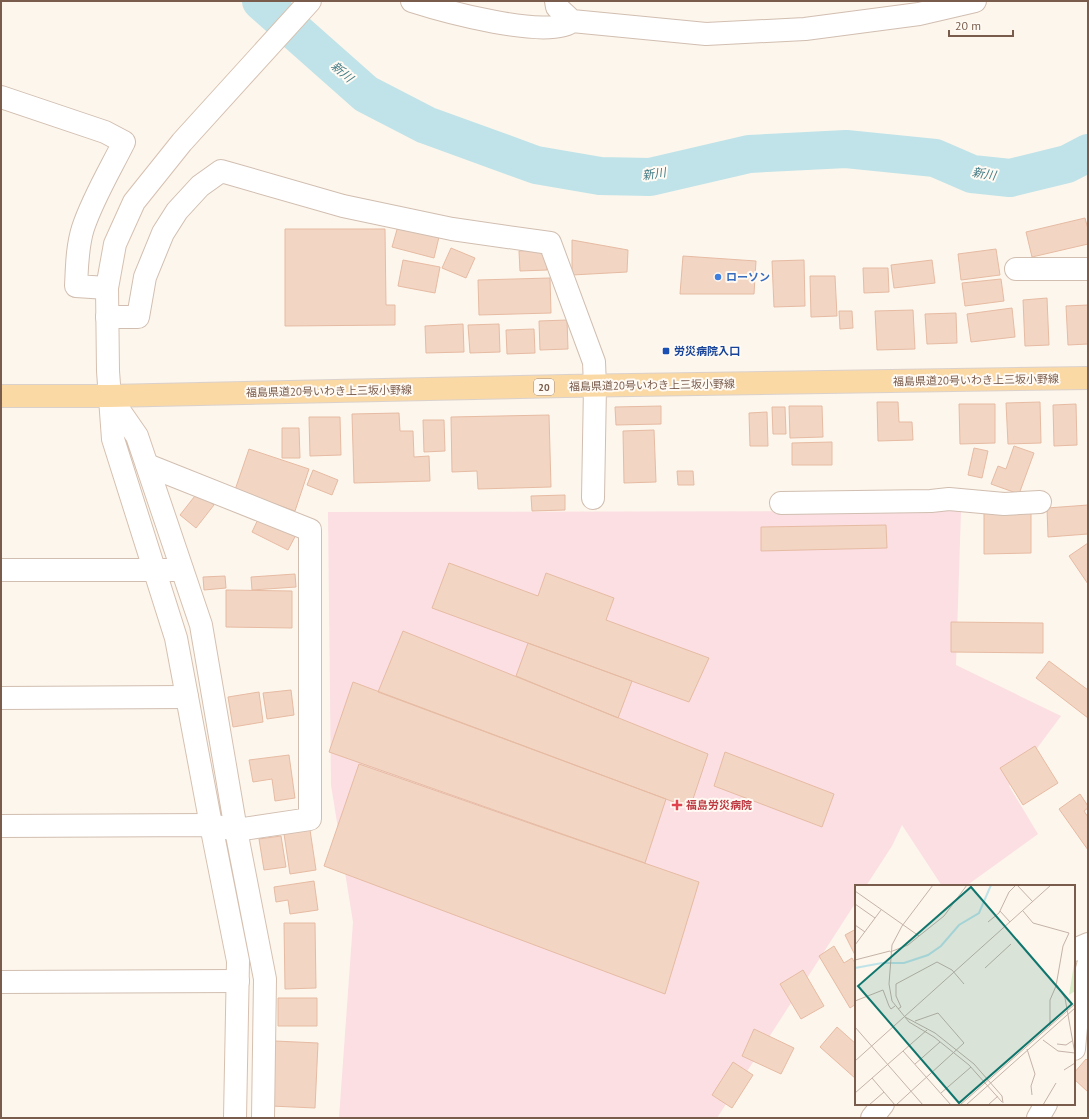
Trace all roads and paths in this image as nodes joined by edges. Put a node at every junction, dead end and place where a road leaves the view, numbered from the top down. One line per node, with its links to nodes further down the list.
1 (310, 1): 9 (street)
2 (412, 1): 5 (street)
3 (556, 1): 5 (street)
4 (975, 1): 5 (street)
5 (572, 21)
6 (1, 97): 9 (street)
7 (1016, 269): 8 (street)
8 (1088, 269)
9 (107, 288): 10 (street)
10 (108, 317): 12 (street); 14 (street)
11 (1088, 378): 12 (main road, 福島県道20号いわき上三坂小野線 / 20)
12 (595, 386): 14 (main road, 福島県道20号いわき上三坂小野線 / 20); 16 (street)
13 (1, 396): 14 (main road, 福島県道20号いわき上三坂小野線 / 20)
14 (109, 396): 15 (street); 20 (street)
15 (147, 465): 21 (street); 26 (street)
16 (593, 498)
17 (1040, 502): 18 (street)
18 (781, 503)
19 (1, 570): 20 (street)
20 (154, 570): 21 (street); 22 (street)
21 (182, 570): 26 (street)
22 (187, 697): 23 (street); 24 (street)
23 (1, 698)
24 (210, 825): 25 (street); 26 (street); 30 (street)
25 (1, 826)
26 (236, 830): 36 (street)
27 (1088, 944): 28 (street)
28 (1075, 950)
29 (1088, 965): 32 (street)
30 (238, 981): 31 (street); 35 (street)
31 (1, 982)
32 (1075, 1040)
33 (882, 1105): 37 (street)
34 (1045, 1105): 38 (street)
35 (235, 1118)
36 (263, 1118)
37 (872, 1118)
38 (1038, 1118)

